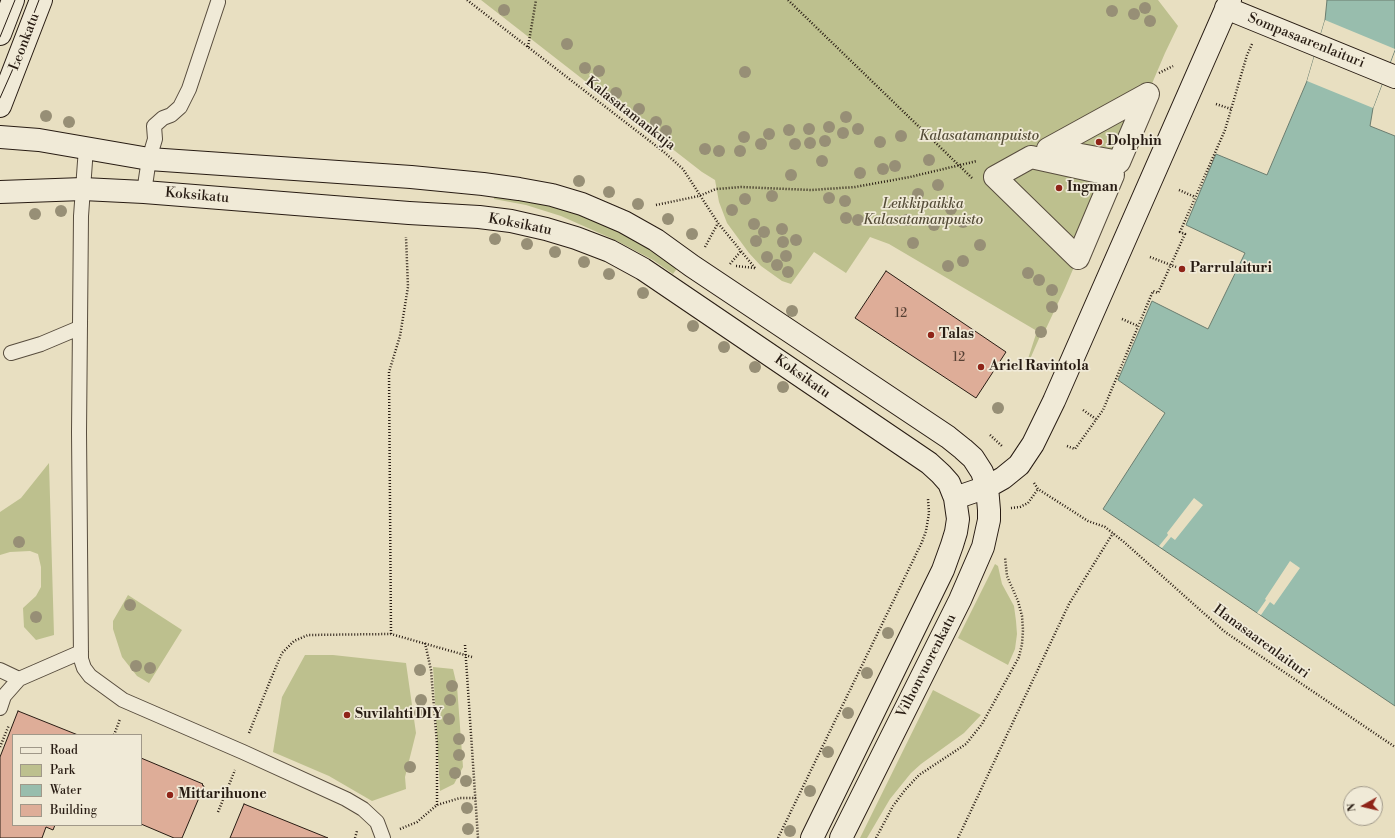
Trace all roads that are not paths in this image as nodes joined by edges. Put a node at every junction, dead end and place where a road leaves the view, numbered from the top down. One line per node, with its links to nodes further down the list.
1 (13, 0): 5 (main road, Leonkatu)
2 (41, 0): 7 (main road, Leonkatu)
3 (218, 2): 10 (lane)
4 (1228, 2): 6 (main road, Sompasaarenlaituri); 17 (main road)
5 (0, 34)
6 (1391, 75)
7 (0, 106)
8 (0, 137): 9 (main road)
9 (86, 148): 10 (main road); 12 (lane)
10 (144, 158): 14 (lane); 17 (main road)
11 (1113, 175): 11 (main road)
12 (83, 189): 13 (main road, Koksikatu); 14 (main road, Koksikatu); 15 (lane)
13 (0, 192)
14 (144, 192): 18 (main road, Koksikatu)
15 (80, 328): 16 (lane); 19 (lane)
16 (11, 353)
17 (987, 487): 18 (main road); 25 (main road, Vilhonvuorenkatu)
18 (955, 498): 24 (main road, Vilhonvuorenkatu)
19 (81, 652): 21 (lane); 23 (lane)
20 (0, 670): 21 (lane)
21 (19, 679): 22 (lane)
22 (0, 708)
23 (383, 837)
24 (812, 838)
25 (841, 838)

